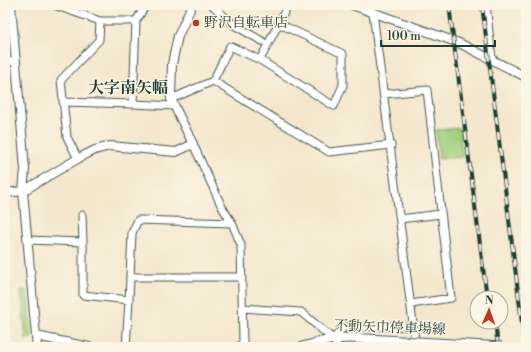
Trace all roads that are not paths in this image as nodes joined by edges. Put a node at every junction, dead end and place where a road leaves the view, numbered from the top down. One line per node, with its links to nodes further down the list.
1 (12, 5): 17 (street)
2 (54, 5): 10 (street)
3 (146, 5): 11 (street)
4 (192, 5): 22 (street)
5 (212, 5): 13 (street)
6 (288, 5): 12 (street)
7 (352, 5): 9 (street)
8 (486, 5): 14 (street)
9 (373, 13): 14 (street); 20 (street)
10 (100, 21): 11 (street); 21 (street)
11 (136, 21): 23 (street)
12 (280, 24): 15 (street); 15 (street)
13 (262, 41)
14 (492, 59): 18 (street)
15 (260, 60): 19 (street)
16 (5, 62): 17 (street)
17 (16, 62): 27 (street)
18 (526, 77)
19 (213, 81): 22 (street); 25 (street)
20 (384, 94): 25 (street); 30 (street)
21 (63, 102): 23 (street); 26 (street)
22 (173, 102): 23 (street); 24 (street)
23 (133, 104)
24 (193, 144): 26 (street); 32 (street)
25 (391, 145): 31 (street)
26 (78, 159): 27 (street)
27 (23, 191): 28 (street); 33 (street)
28 (5, 193)
29 (82, 214): 34 (street)
30 (441, 214): 31 (street); 38 (street)
31 (400, 219): 38 (street)
32 (232, 224): 35 (street); 36 (street)
33 (28, 240): 34 (street); 41 (street)
34 (82, 242): 37 (street)
35 (130, 277): 36 (street); 37 (street)
36 (242, 277): 39 (street)
37 (129, 300): 45 (street)
38 (411, 304): 40 (street)
39 (243, 308): 42 (street); 46 (street)
40 (413, 326): 42 (street); 49 (street)
41 (36, 336): 43 (street); 44 (street)
42 (333, 339): 47 (main road, 不動矢巾停車場線); 48 (street); 50 (main road, 不動矢巾停車場線, bridge)
43 (37, 347)
44 (88, 347)
45 (126, 347)
46 (238, 347)
47 (302, 347)
48 (338, 347)
49 (416, 347)
50 (502, 347)

